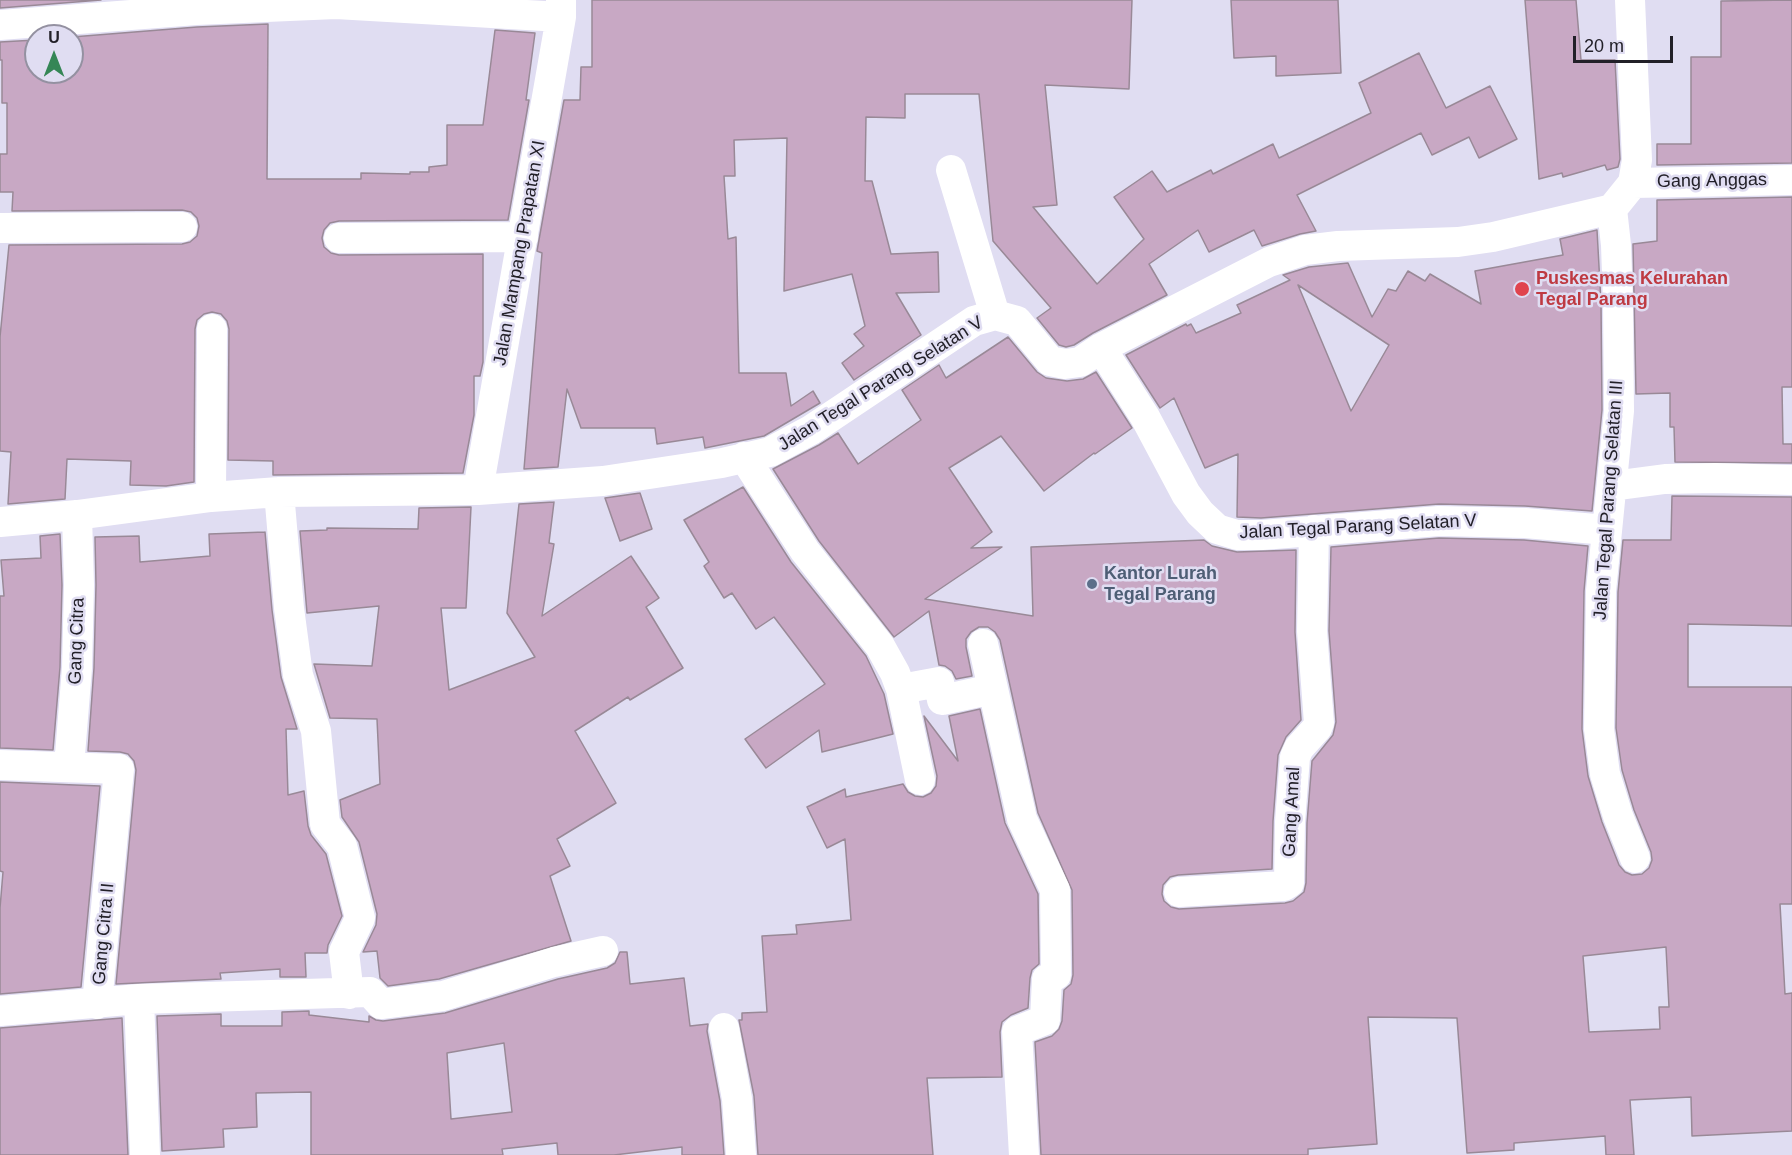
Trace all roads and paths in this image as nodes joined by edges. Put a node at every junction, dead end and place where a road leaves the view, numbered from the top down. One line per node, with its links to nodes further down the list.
1 (1630, 0): 6 (street)
2 (561, 8): 3 (street); 10 (street, Jalan Mampang Prapatan XI)
3 (0, 25)
4 (951, 170): 12 (street)
5 (1792, 180): 6 (street, Gang Anggas)
6 (1633, 183): 7 (street)
7 (1612, 210): 14 (street, Jalan Tegal Parang Selatan V); 17 (street, Jalan Tegal Parang Selatan III)
8 (182, 227): 9 (street)
9 (0, 228)
10 (523, 237): 11 (street); 18 (street, Jalan Mampang Prapatan XI)
11 (339, 238)
12 (995, 315): 14 (street, Jalan Tegal Parang Selatan V); 15 (street, Jalan Tegal Parang Selatan V)
13 (212, 329): 20 (street)
14 (1101, 348): 23 (street, Jalan Tegal Parang Selatan V)
15 (744, 458): 18 (street, Jalan Tegal Parang Selatan V); 26 (street)
16 (1792, 480): 17 (street)
17 (1612, 486): 24 (street, Jalan Tegal Parang Selatan III)
18 (478, 490): 19 (street, Jalan Tegal Parang Selatan V)
19 (279, 492): 20 (street); 34 (street)
20 (211, 497): 21 (street)
21 (77, 515): 22 (street); 29 (street, Gang Citra)
22 (0, 522)
23 (1314, 530): 24 (street, Jalan Tegal Parang Selatan V); 32 (street, Gang Amal)
24 (1607, 530): 31 (street, Jalan Tegal Parang Selatan III)
25 (983, 644): 27 (street)
26 (901, 689): 27 (street); 30 (street)
27 (993, 689): 41 (street)
28 (0, 765): 29 (street, Gang Citra II)
29 (69, 767): 36 (street, Gang Citra II)
30 (920, 780)
31 (1635, 858)
32 (1179, 892)
33 (603, 951): 34 (street, Gang Citra II)
34 (349, 994): 35 (street, Gang Citra II)
35 (140, 999): 36 (street, Gang Citra II); 39 (street)
36 (97, 1004): 37 (street)
37 (0, 1011)
38 (724, 1028): 40 (street)
39 (145, 1155)
40 (741, 1155)
41 (1024, 1155)

